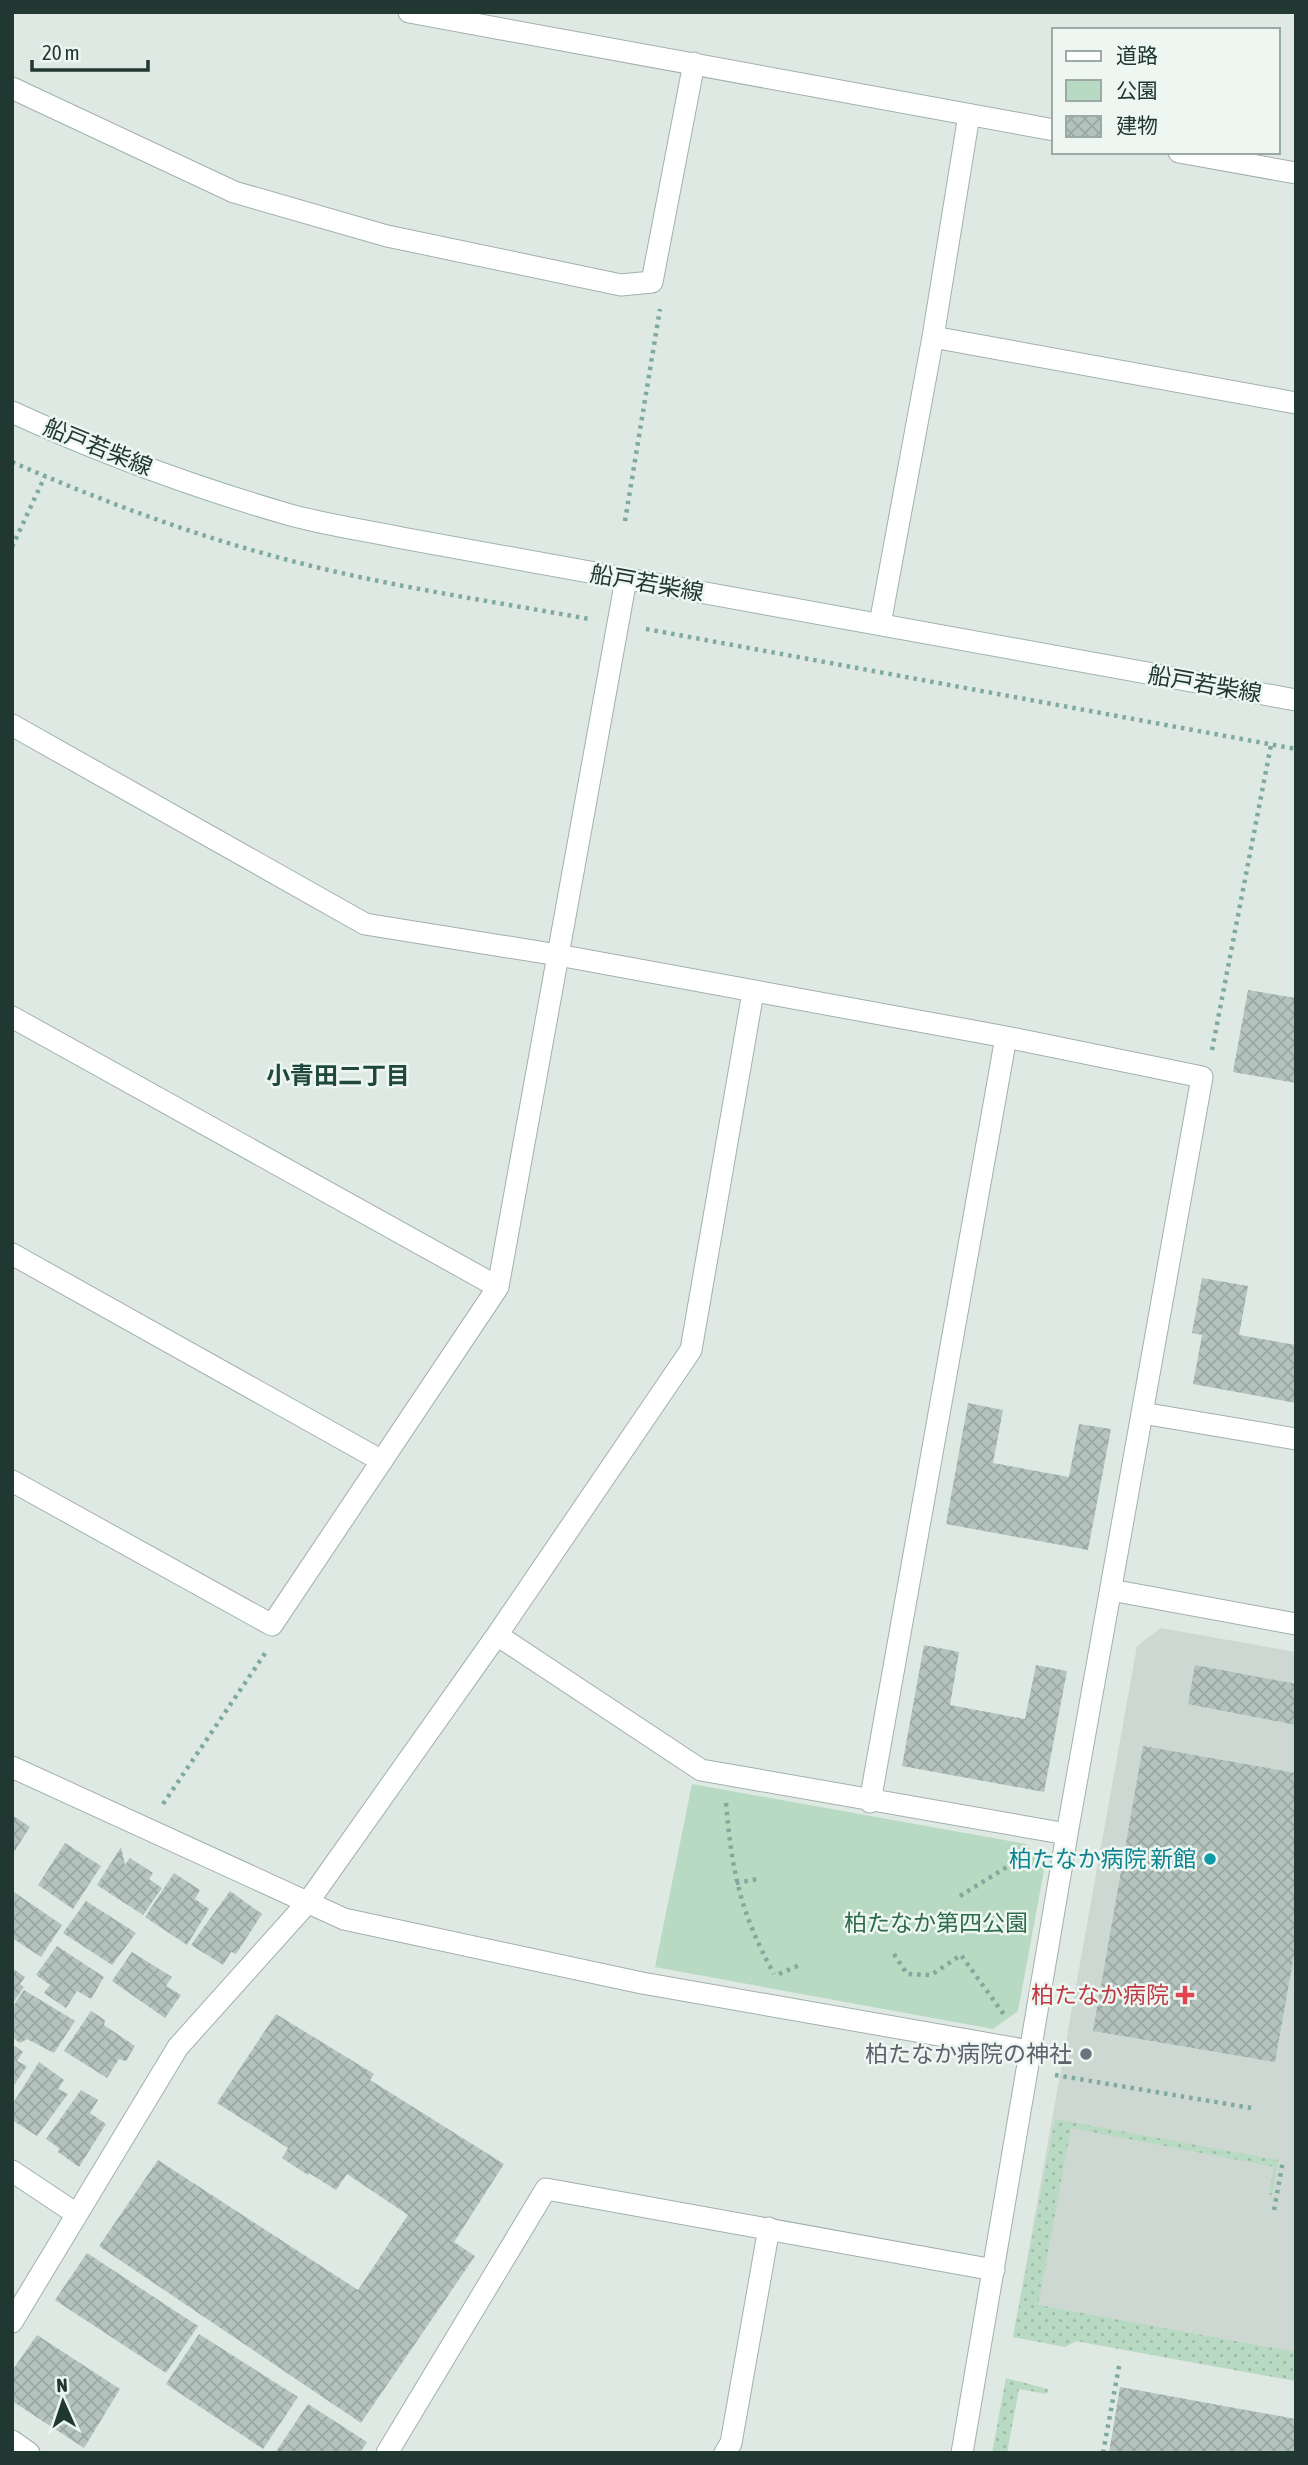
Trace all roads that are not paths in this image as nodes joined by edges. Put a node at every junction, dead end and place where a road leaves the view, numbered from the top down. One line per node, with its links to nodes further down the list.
1 (409, 12): 2 (street)
2 (694, 64): 3 (street); 4 (street)
3 (12, 88)
4 (969, 115): 5 (street); 8 (street)
5 (1052, 130)
6 (1190, 154): 7 (street)
7 (1296, 173)
8 (933, 337): 9 (street); 12 (street)
9 (1296, 403)
10 (12, 412): 11 (street, 船戸若柴線)
11 (626, 579): 12 (street, 船戸若柴線); 15 (street)
12 (880, 624): 13 (street, 船戸若柴線)
13 (1296, 701)
14 (12, 725): 15 (street)
15 (558, 955): 16 (street); 20 (street)
16 (753, 992): 18 (street); 27 (street)
17 (12, 1017): 20 (street)
18 (1006, 1037): 21 (street); 29 (street)
19 (12, 1254): 23 (street)
20 (498, 1287): 23 (street)
21 (1142, 1413): 22 (street); 25 (street)
22 (1296, 1439)
23 (382, 1461): 24 (street)
24 (12, 1481)
25 (1111, 1590): 26 (street); 30 (street)
26 (1296, 1624)
27 (497, 1634): 29 (street); 31 (street)
28 (12, 1767): 31 (street)
29 (870, 1802): 30 (street)
30 (1067, 1835): 32 (street)
31 (308, 1902): 32 (street); 34 (street)
32 (1030, 2052): 36 (street)
33 (12, 2171): 34 (street)
34 (75, 2213): 37 (street)
35 (769, 2228): 36 (street); 40 (street); 41 (street)
36 (994, 2270): 42 (street)
37 (12, 2322)
38 (12, 2441): 39 (street)
39 (29, 2453)
40 (387, 2453)
41 (725, 2453)
42 (962, 2453)

